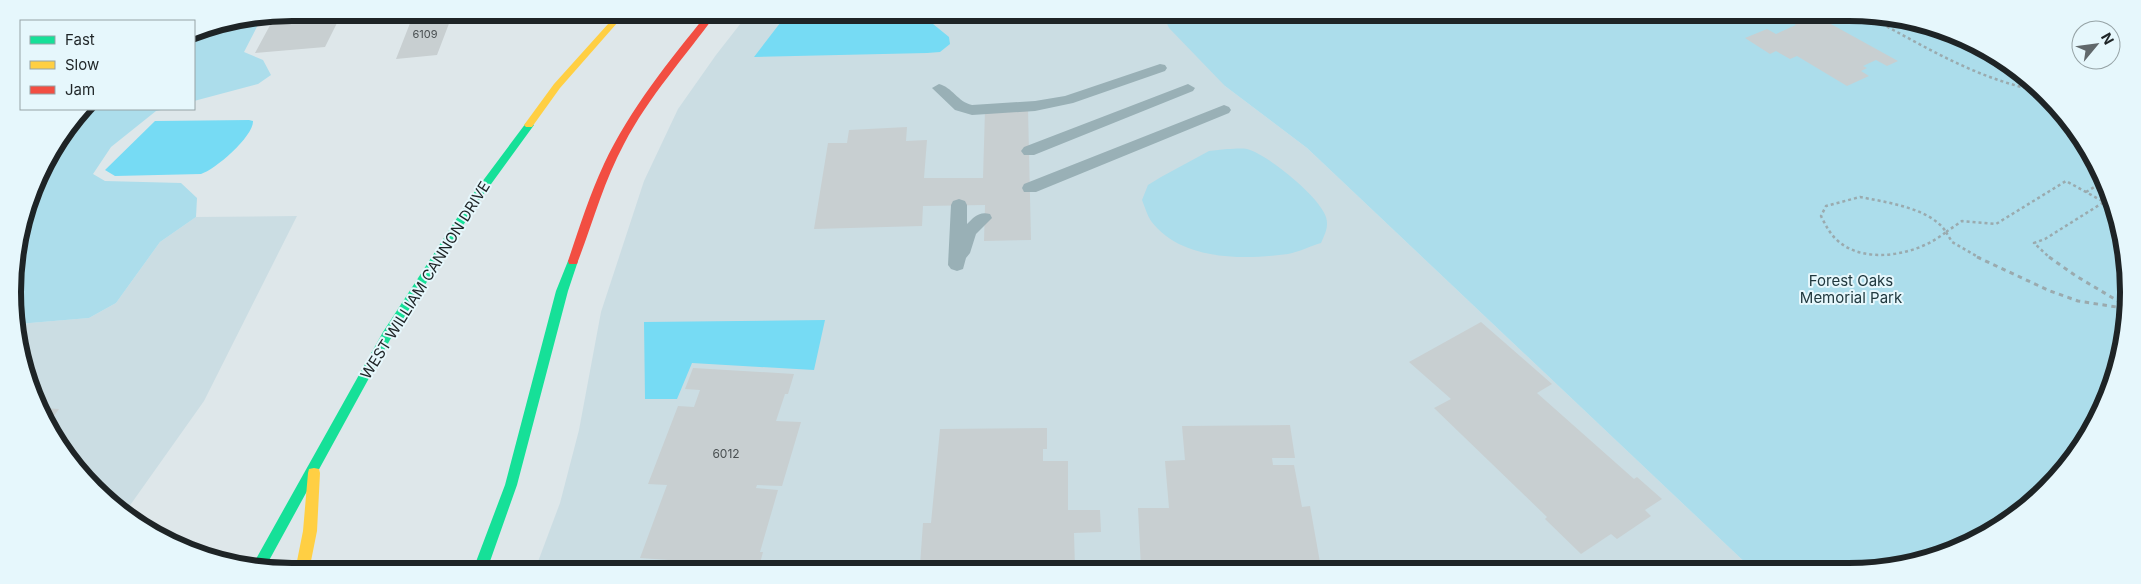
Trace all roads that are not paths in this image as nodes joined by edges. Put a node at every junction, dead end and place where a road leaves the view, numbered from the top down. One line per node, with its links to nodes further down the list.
1 (615, 21): 11 (main road, WEST WILLIAM CANNON DRIVE)
2 (706, 21): 14 (main road)
3 (1160, 68): 4 (lane)
4 (939, 88)
5 (1188, 88): 7 (lane)
6 (1224, 110): 8 (lane)
7 (1029, 151)
8 (1030, 188)
9 (959, 205): 10 (lane)
10 (984, 218)
11 (315, 464): 12 (main road, WEST WILLIAM CANNON DRIVE); 13 (main road)
12 (262, 561)
13 (304, 563)
14 (483, 563)

